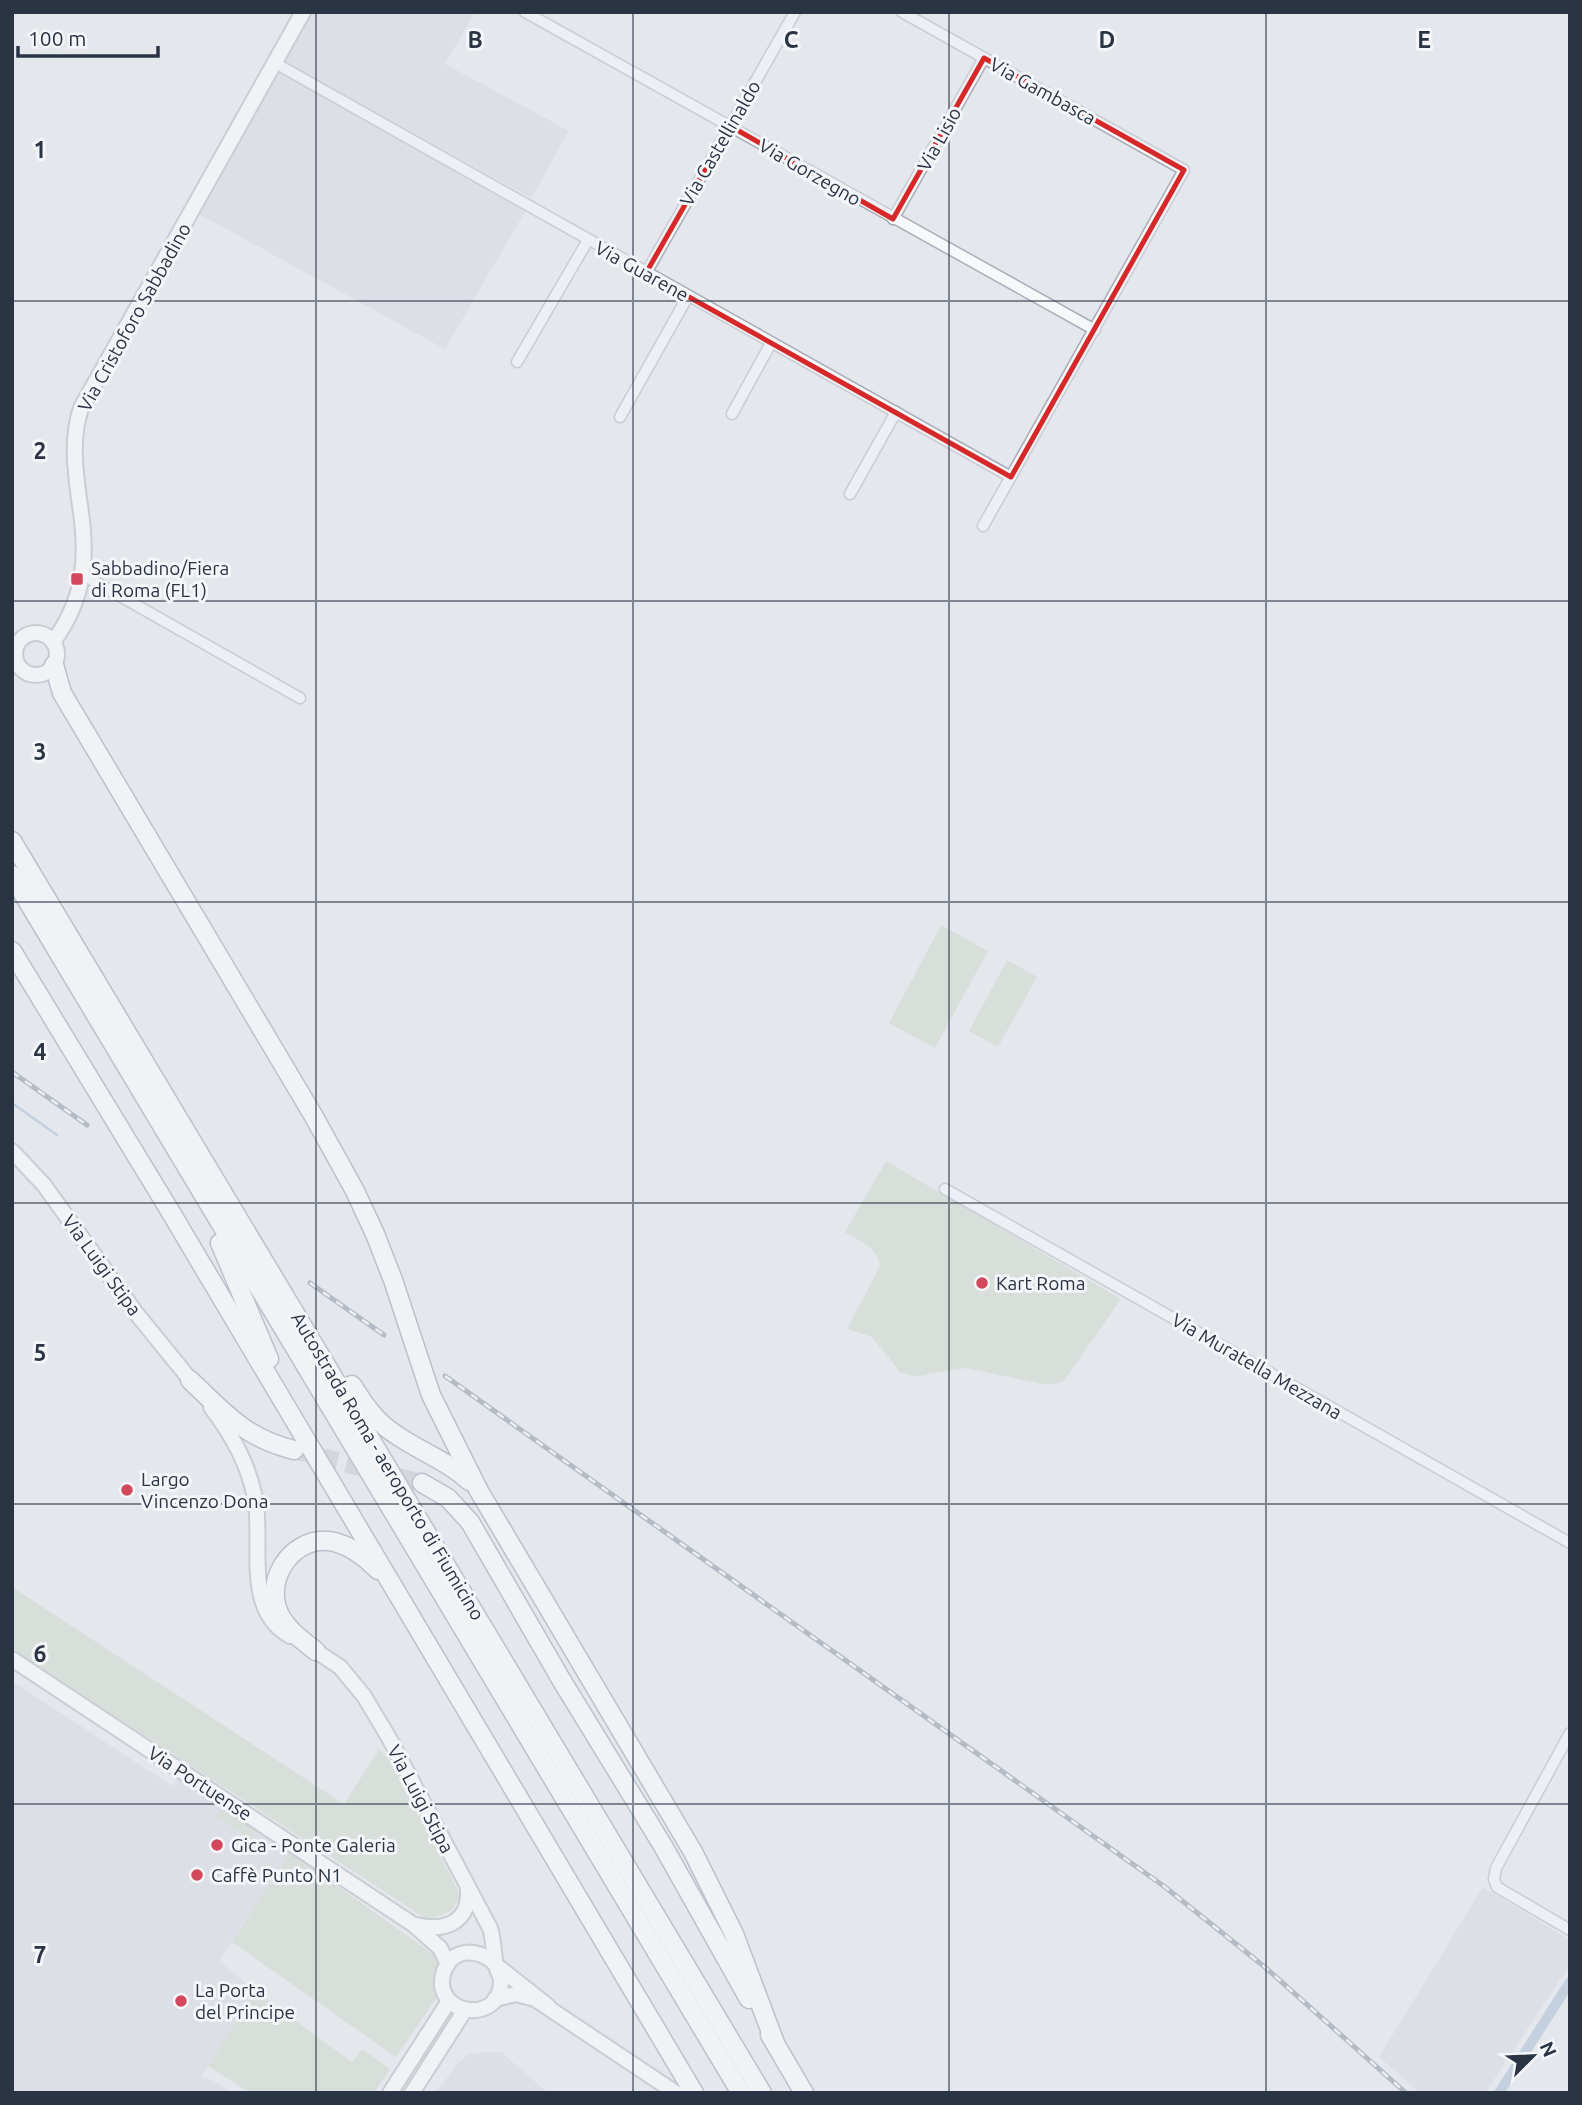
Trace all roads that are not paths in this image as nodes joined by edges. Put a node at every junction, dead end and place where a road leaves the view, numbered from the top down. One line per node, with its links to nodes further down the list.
1 (303, 12): 6 (street, Via Cristoforo Sabbadino)
2 (525, 12): 7 (street, Via Gorzegno)
3 (794, 12): 7 (street, Via Castellinaldo)
4 (902, 12): 5 (street, Via Gambasca)
5 (984, 58): 8 (street, Via Lisio); 12 (street, Via Gambasca)
6 (275, 64): 9 (street, Via Guarene); 21 (street, Via Cristoforo Sabbadino)
7 (730, 126): 8 (street, Via Gorzegno); 10 (street, Via Castellinaldo)
8 (894, 219): 12 (street, Via Gorzegno)
9 (587, 240): 10 (street, Via Guarene); 14 (street)
10 (646, 273): 11 (street, Via Guarene)
11 (688, 296): 13 (street, Via Guarene); 17 (street)
12 (1094, 330): 18 (street)
13 (771, 343): 15 (street, Via Guarene); 16 (street)
14 (517, 362)
15 (895, 412): 18 (street, Via Guarene); 19 (street)
16 (732, 414)
17 (620, 417)
18 (1011, 477): 20 (street)
19 (850, 494)
20 (983, 526)
21 (83, 575): 22 (street, Via Cristoforo Sabbadino); 25 (street)
22 (53, 642): 23 (street); 24 (street)
23 (54, 664): 24 (street); 37 (highway)
24 (16, 670)
25 (300, 698)
26 (12, 841): 32 (highway, Autostrada Roma - aeroporto di Fiumicino)
27 (12, 875): 29 (highway, Autostrada Roma - aeroporto di Fiumicino)
28 (12, 951): 34 (highway)
29 (156, 1115): 34 (highway); 57 (highway, Autostrada Roma - aeroporto di Fiumicino)
30 (12, 1151): 33 (street, Via Luigi Stipa)
31 (945, 1189): 38 (street, Via Muratella Mezzana)
32 (317, 1349): 37 (highway); 58 (highway, Autostrada Roma - aeroporto di Fiumicino)
33 (190, 1380): 35 (highway); 40 (street, Via Luigi Stipa)
34 (300, 1429): 39 (highway)
35 (294, 1450)
36 (422, 1483): 52 (highway)
37 (479, 1491): 52 (highway)
38 (1570, 1543)
39 (396, 1591): 40 (highway); 56 (highway)
40 (316, 1651): 43 (street, Via Luigi Stipa)
41 (12, 1659): 44 (street, Via Portuense)
42 (1570, 1733): 45 (street)
43 (468, 1885): 44 (street); 47 (street, Via Luigi Stipa)
44 (414, 1925): 46 (street, Via Portuense)
45 (1570, 1930)
46 (448, 1964): 47 (street); 49 (street)
47 (496, 1965): 48 (street); 50 (street)
48 (495, 1999): 50 (street); 51 (street)
49 (449, 2001): 51 (street); 53 (street)
50 (548, 2006): 55 (street)
51 (465, 2010): 54 (street)
52 (775, 2043): 59 (highway)
53 (390, 2093)
54 (412, 2093)
55 (676, 2093)
56 (694, 2093)
57 (741, 2093)
58 (762, 2093)
59 (804, 2093)

